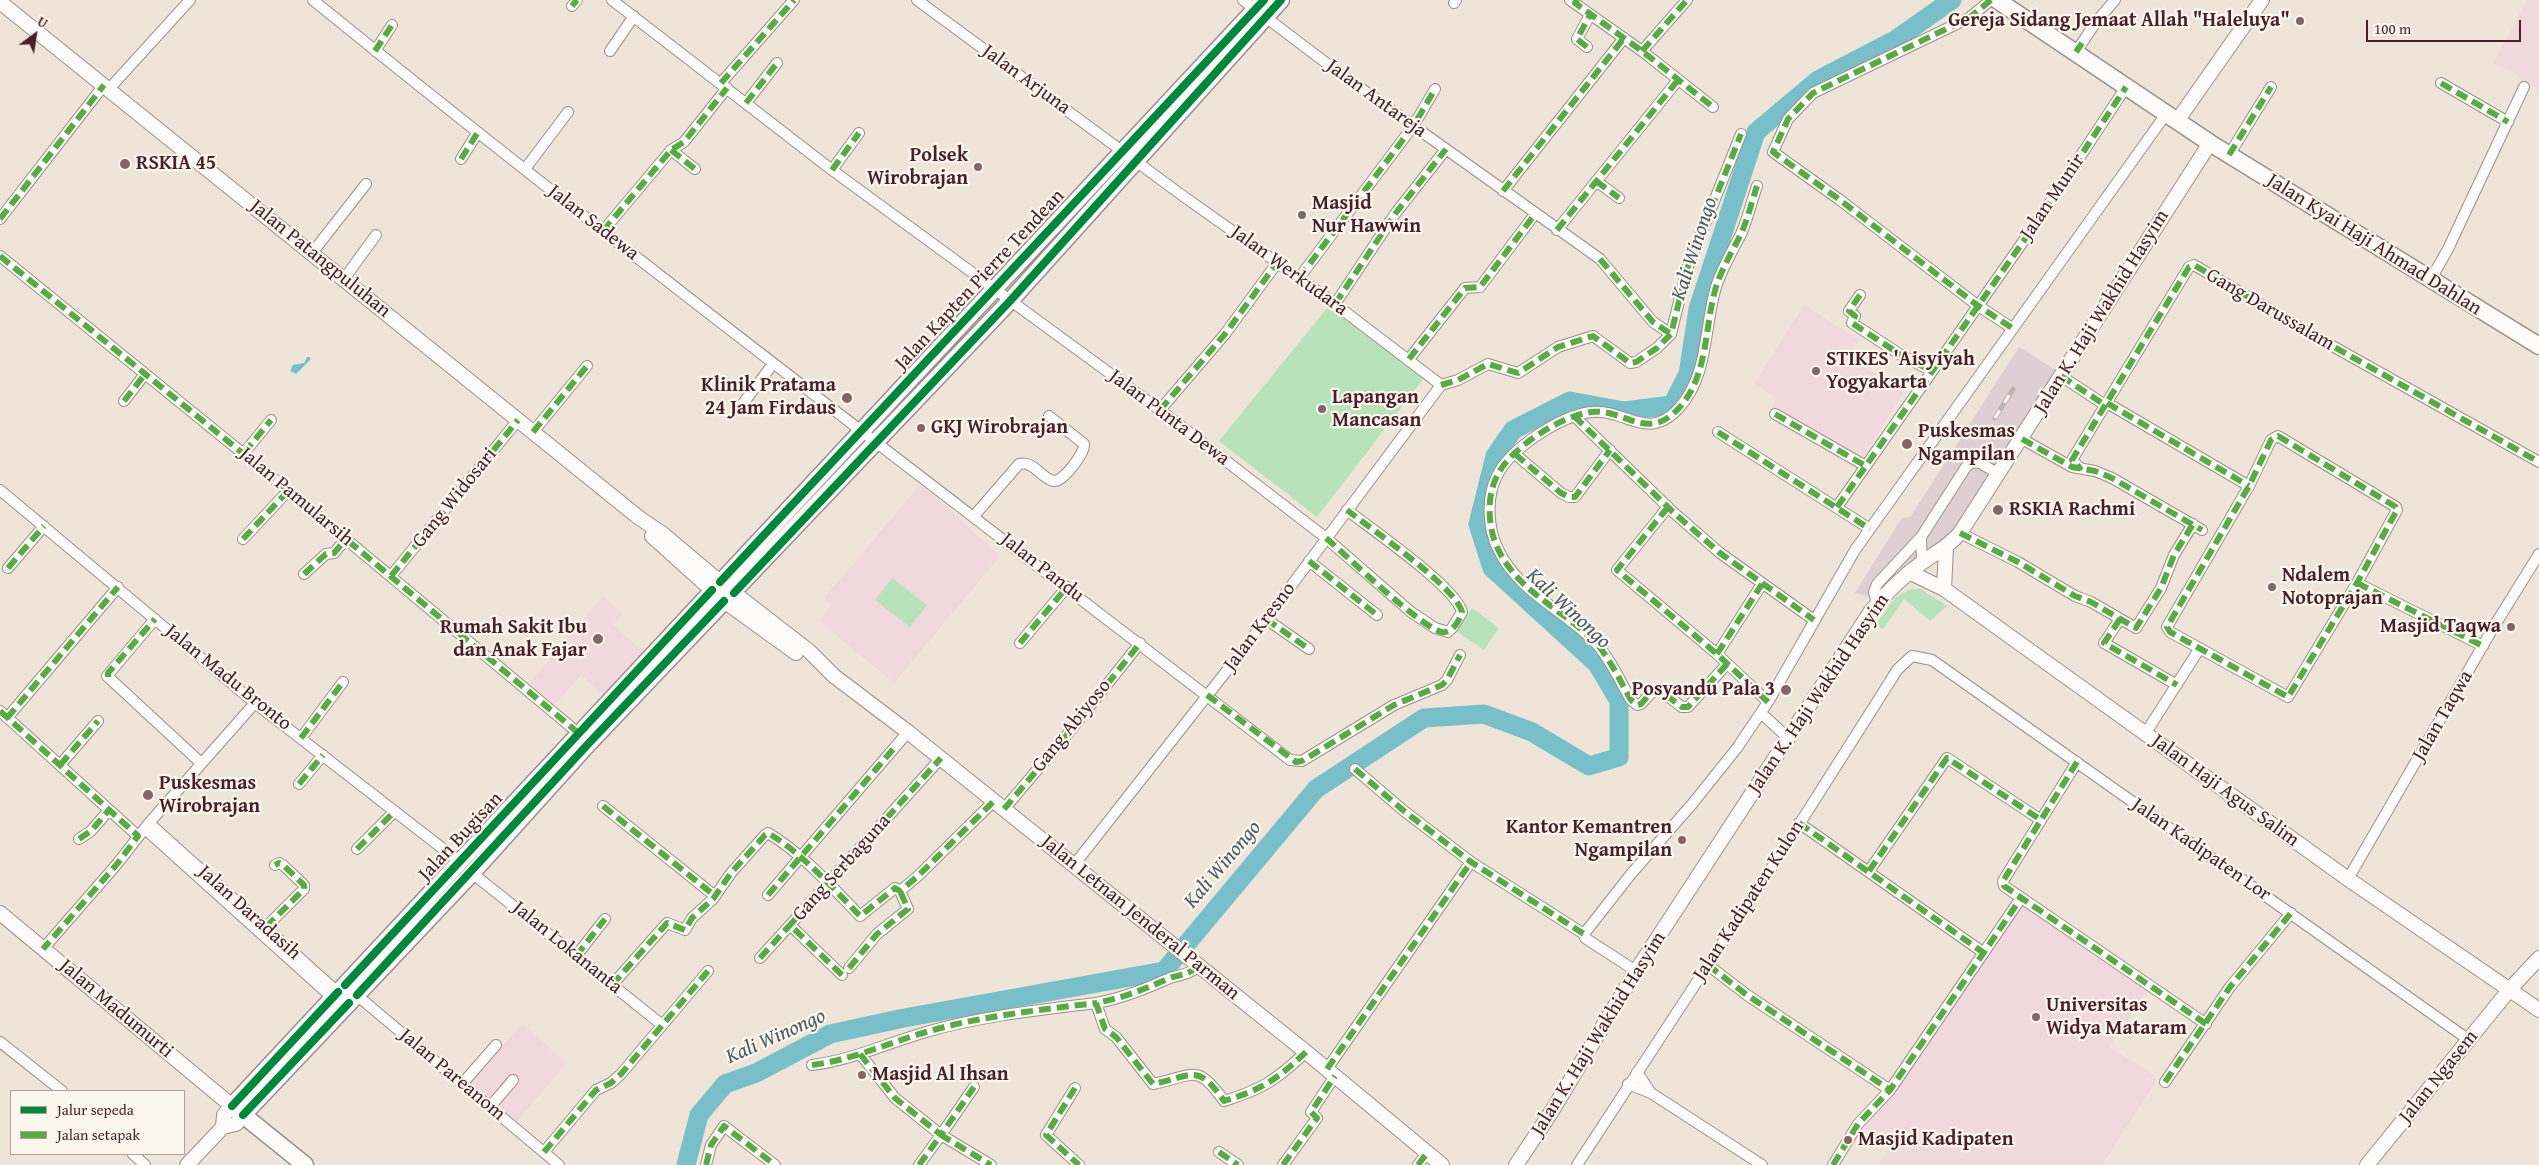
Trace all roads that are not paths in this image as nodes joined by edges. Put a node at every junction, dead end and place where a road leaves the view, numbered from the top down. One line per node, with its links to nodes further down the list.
1 (190, 0): 28 (street)
2 (313, 0): 20 (street, Jalan Sadewa)
3 (612, 0): 16 (street, Jalan Punta Dewa)
4 (794, 0): 27 (street)
5 (917, 0): 45 (street, Jalan Arjuna)
6 (1281, 0): 14 (main road, Jalan Kapten Pierre Tendean)
7 (1687, 0): 22 (street)
8 (1991, 0): 71 (street)
9 (1997, 0): 23 (main road, Jalan Kyai Haji Ahmad Dahlan)
10 (2115, 0): 23 (street)
11 (2262, 0): 36 (street)
12 (1574, 1): 15 (street)
13 (0, 2): 28 (street, Jalan Patangpuluhan)
14 (1257, 7): 38 (street, Jalan Antareja); 45 (main road, Jalan Kapten Pierre Tendean)
15 (1590, 15): 18 (street); 19 (street)
16 (634, 16): 21 (street); 27 (street, Jalan Punta Dewa)
17 (392, 25): 20 (street)
18 (1624, 38): 22 (street); 54 (street)
19 (1587, 47)
20 (375, 51): 39 (street, Jalan Sadewa)
21 (610, 51)
22 (1642, 51): 25 (street)
23 (2076, 52): 29 (main road, Jalan Kyai Haji Ahmad Dahlan)
24 (776, 63): 33 (street)
25 (1678, 80): 34 (street); 51 (street)
26 (2441, 84): 37 (street)
27 (724, 86): 33 (street, Jalan Punta Dewa); 44 (street)
28 (106, 87): 57 (street); 61 (street, Jalan Patangpuluhan)
29 (2126, 87): 36 (main road, Jalan Kyai Haji Ahmad Dahlan); 71 (street, Jalan Munir)
30 (2271, 87): 46 (street)
31 (2524, 87): 37 (street)
32 (1435, 89): 38 (street)
33 (746, 103): 50 (street, Jalan Punta Dewa)
34 (1713, 107)
35 (568, 112): 48 (street)
36 (2172, 118): 42 (main road, Jalan Kyai Haji Ahmad Dahlan); 72 (street)
37 (2508, 122): 66 (street)
38 (1414, 126): 43 (street, Jalan Antareja); 64 (street)
39 (478, 132): 47 (street); 48 (street, Jalan Sadewa)
40 (859, 133): 50 (street)
41 (1741, 134): 73 (street)
42 (2210, 143): 46 (main road, Jalan Kyai Haji Ahmad Dahlan); 80 (street, Jalan K. Haji Wakhid Hasyim)
43 (1446, 149): 54 (street, Jalan Antareja); 70 (street)
44 (670, 150): 49 (street); 59 (street)
45 (1130, 155): 63 (street, Jalan Werkudara); 67 (main road, Jalan Kapten Pierre Tendean); 69 (main road, Jalan Kapten Pierre Tendean)
46 (2229, 155): 66 (main road, Jalan Kyai Haji Ahmad Dahlan)
47 (461, 159)
48 (525, 169): 59 (street, Jalan Sadewa)
49 (696, 169)
50 (832, 170): 67 (street, Jalan Punta Dewa)
51 (1596, 181): 55 (street); 58 (street)
52 (366, 184): 61 (street)
53 (1757, 186): 88 (street)
54 (1503, 190): 56 (street, Jalan Antareja)
55 (1619, 198)
56 (1535, 214): 58 (street, Jalan Antareja); 75 (street)
57 (0, 219)
58 (1557, 230): 73 (street, Jalan Antareja)
59 (604, 231): 76 (street, Jalan Sadewa)
60 (376, 235): 65 (street)
61 (312, 253): 65 (street, Jalan Patangpuluhan)
62 (0, 256): 79 (street, Jalan Pamularsih)
63 (1277, 263): 64 (street, Jalan Werkudara); 85 (street)
64 (1299, 278): 70 (street, Jalan Werkudara)
65 (344, 279): 90 (street, Jalan Patangpuluhan)
66 (2431, 279): 74 (main road, Jalan Kyai Haji Ahmad Dahlan)
67 (995, 289): 69 (street, Jalan Punta Dewa); 91 (main road, Jalan Kapten Pierre Tendean)
68 (1860, 295): 78 (street)
69 (1010, 301): 85 (street, Jalan Punta Dewa); 95 (main road, Jalan Kapten Pierre Tendean)
70 (1335, 304): 75 (street, Jalan Werkudara)
71 (1977, 305): 72 (street); 78 (street, Jalan Munir)
72 (2012, 328): 111 (street)
73 (1671, 334): 81 (street)
74 (2539, 346)
75 (1409, 359): 81 (street, Jalan Werkudara)
76 (773, 364): 84 (street); 91 (street, Jalan Sadewa)
77 (587, 366): 92 (street)
78 (1932, 371): 100 (street, Jalan Munir)
79 (145, 374): 82 (street); 97 (street, Jalan Pamularsih)
80 (2061, 376): 83 (street); 94 (street, Jalan K. Haji Wakhid Hasyim)
81 (1441, 385): 108 (street, Jalan Kresno)
82 (124, 401)
83 (2106, 404): 99 (street, Gang Darussalam); 101 (street, Gang Darussalam); 103 (street)
84 (738, 410)
85 (1160, 410): 114 (street, Jalan Punta Dewa)
86 (1775, 414): 100 (street)
87 (1049, 416): 109 (street)
88 (1574, 416): 96 (street); 98 (street)
89 (271, 420): 97 (street)
90 (518, 420): 92 (street, Jalan Patangpuluhan); 124 (street, Gang Widosari)
91 (861, 430): 95 (street, Jalan Sadewa); 127 (main road, Jalan Kapten Pierre Tendean)
92 (533, 432): 127 (street, Jalan Patangpuluhan)
93 (1718, 432): 107 (street)
94 (2022, 438): 101 (street); 102 (street, Jalan K. Haji Wakhid Hasyim)
95 (876, 443): 109 (street, Jalan Pandu); 131 (main road, Jalan Kapten Pierre Tendean)
96 (1610, 450): 98 (street); 106 (street)
97 (244, 453): 105 (street, Jalan Pamularsih)
98 (1514, 454): 146 (street)
99 (2539, 462)
100 (1864, 465): 107 (street, Jalan Munir)
101 (2076, 468): 136 (street)
102 (2000, 474): 112 (street, Jalan K. Haji Wakhid Hasyim); 113 (street)
103 (2250, 486): 125 (street); 142 (street)
104 (0, 490): 110 (street, Jalan Madu Bronto)
105 (288, 491): 115 (street); 116 (street, Jalan Pamularsih)
106 (1668, 507): 126 (street); 143 (street)
107 (1837, 507): 111 (street)
108 (1347, 510): 114 (street, Jalan Kresno); 114 (street, Jalan Punta Dewa)
109 (974, 516): 129 (street, Jalan Pandu)
110 (44, 526): 121 (street); 128 (street, Jalan Madu Bronto)
111 (1870, 529): 137 (street)
112 (1960, 533): 117 (street, Jalan K. Haji Wakhid Hasyim); 136 (street)
113 (1921, 537): 120 (street); 132 (street)
114 (1326, 538): 119 (street, Jalan Kresno)
115 (243, 539)
116 (346, 539): 123 (street); 124 (street, Jalan Pamularsih)
117 (1946, 548): 120 (street, Jalan K. Haji Wakhid Hasyim); 130 (street)
118 (2539, 554): 140 (street, Jalan Taqwa)
119 (1309, 561): 133 (street); 135 (street, Jalan Kresno)
120 (1922, 563): 122 (street, Jalan K. Haji Wakhid Hasyim)
121 (8, 568)
122 (1910, 573): 130 (street, Jalan Haji Agus Salim); 132 (street, Jalan K. Haji Wakhid Hasyim)
123 (304, 574)
124 (391, 576): 158 (street, Jalan Pamularsih)
125 (2356, 583): 140 (street); 142 (street)
126 (1762, 584): 137 (street); 143 (street)
127 (716, 586): 131 (street, Jalan Letnan Jenderal Parman); 158 (main road, Jalan Bugisan)
128 (118, 587): 134 (street, Jalan Madu Bronto); 153 (street)
129 (1067, 587): 138 (street); 139 (street, Jalan Pandu)
130 (1944, 589): 156 (street, Jalan Haji Agus Salim)
131 (729, 597): 155 (street, Jalan Letnan Jenderal Parman); 158 (main road, Jalan Bugisan)
132 (1877, 604): 159 (street, Jalan K. Haji Wakhid Hasyim)
133 (1377, 615)
134 (155, 619): 151 (street, Jalan Madu Bronto); 163 (street)
135 (1266, 619): 141 (street); 149 (street, Jalan Kresno)
136 (2120, 619): 148 (street)
137 (1814, 620): 150 (street)
138 (1020, 643)
139 (1140, 643): 149 (street, Jalan Pandu); 167 (street, Gang Abiyoso)
140 (2483, 646): 182 (street, Jalan Taqwa)
141 (1309, 648)
142 (2200, 648): 148 (street)
143 (1717, 654): 146 (street)
144 (1460, 655): 149 (street, Jalan Pandu)
145 (1932, 660): 162 (street, Jalan Kadipaten Lor); 172 (street, Jalan Kadipaten Kulon)
146 (1727, 664): 150 (street)
147 (343, 682): 157 (street)
148 (2178, 685): 156 (street)
149 (1207, 695): 179 (street, Jalan Kresno)
150 (1768, 702): 152 (street)
151 (255, 703): 157 (street, Jalan Madu Bronto); 163 (street)
152 (1761, 713): 159 (street); 193 (street)
153 (4, 715): 164 (street, Jalan Daradasih)
154 (98, 721): 164 (street)
155 (908, 732): 161 (street, Jalan Letnan Jenderal Parman); 176 (street)
156 (2145, 734): 182 (street, Jalan Haji Agus Salim)
157 (301, 738): 160 (street, Jalan Madu Bronto)
158 (584, 738): 180 (main road, Jalan Bugisan)
159 (1788, 738): 201 (street, Jalan K. Haji Wakhid Hasyim)
160 (323, 755): 166 (street); 170 (street, Jalan Madu Bronto)
161 (941, 758): 167 (street, Jalan Letnan Jenderal Parman); 183 (street, Gang Serbaguna)
162 (2077, 762): 171 (street); 188 (street, Jalan Kadipaten Lor)
163 (201, 764): 173 (street)
164 (60, 765): 169 (street, Jalan Daradasih)
165 (1355, 769): 177 (street)
166 (299, 784)
167 (999, 805): 179 (street, Jalan Letnan Jenderal Parman); 184 (street, Gang Abiyoso)
168 (603, 806): 186 (street)
169 (109, 810): 173 (street, Jalan Daradasih); 174 (street)
170 (395, 811): 175 (street); 180 (street, Jalan Madu Bronto)
171 (2041, 820): 181 (street); 187 (street)
172 (1799, 823): 181 (street); 200 (street, Jalan Kadipaten Kulon)
173 (144, 829): 192 (street, Jalan Daradasih); 194 (street); 205 (street, Jalan Daradasih)
174 (79, 839)
175 (357, 849)
176 (800, 857): 183 (street); 185 (street); 186 (street)
177 (1471, 862): 193 (street); 216 (street)
178 (276, 865): 192 (street)
179 (1074, 865): 199 (street, Jalan Letnan Jenderal Parman)
180 (466, 867): 196 (street, Jalan Lokananta); 205 (main road, Jalan Bugisan)
181 (1869, 871): 195 (street)
182 (2348, 878): 204 (street, Jalan Haji Agus Salim)
183 (828, 883): 184 (street, Gang Abiyoso); 191 (street, Gang Serbaguna)
184 (900, 891): 191 (street, Gang Serbaguna)
185 (768, 895)
186 (715, 896): 203 (street)
187 (2021, 898): 195 (street); 209 (street)
188 (2291, 913): 209 (street); 210 (street, Jalan Kadipaten Lor)
189 (0, 914): 194 (street, Jalan Madumurti)
190 (605, 920): 196 (street)
191 (790, 926): 197 (street)
192 (266, 927): 205 (street, Jalan Daradasih)
193 (1584, 934): 201 (street)
194 (43, 949): 228 (street, Jalan Madumurti)
195 (1984, 953): 225 (street)
196 (576, 956): 203 (street, Jalan Lokananta)
197 (760, 958)
198 (2539, 958): 204 (street, Jalan Ngasem)
199 (1197, 965): 206 (street); 213 (street, Jalan Letnan Jenderal Parman)
200 (1708, 966): 217 (street, Jalan Kadipaten Kulon); 225 (street)
201 (1636, 970): 247 (street, Jalan K. Haji Wakhid Hasyim)
202 (708, 971): 208 (street)
203 (612, 985): 208 (street, Jalan Lokananta)
204 (2510, 989): 207 (street, Jalan Haji Agus Salim); 210 (street, Jalan Ngasem)
205 (344, 997): 220 (street, Jalan Pareanom); 228 (main road, Jalan Bugisan)
206 (1096, 1003): 213 (street); 214 (street)
207 (2539, 1010)
208 (661, 1024): 230 (street)
209 (2206, 1024): 219 (street)
210 (2469, 1040): 251 (street, Jalan Ngasem)
211 (0, 1042): 224 (street)
212 (496, 1045): 220 (street)
213 (1306, 1052): 216 (street, Jalan Letnan Jenderal Parman)
214 (860, 1054): 215 (street); 229 (street)
215 (812, 1065)
216 (1331, 1072): 232 (street, Jalan Letnan Jenderal Parman); 244 (street)
217 (1637, 1072): 221 (street, Jalan Kadipaten Kulon); 226 (street)
218 (513, 1080): 227 (street)
219 (2164, 1082)
220 (462, 1084): 227 (street, Jalan Pareanom)
221 (1628, 1084): 226 (street); 248 (street, Jalan Kadipaten Kulon)
222 (974, 1087): 229 (street)
223 (1074, 1088): 242 (street)
224 (61, 1090)
225 (1890, 1090): 250 (street)
226 (1651, 1093): 249 (street)
227 (490, 1107): 230 (street, Jalan Pareanom)
228 (238, 1110): 235 (street); 236 (main road)
229 (941, 1135): 240 (street); 241 (street)
230 (544, 1152): 237 (street, Jalan Pareanom)
231 (1220, 1152): 243 (street)
232 (1426, 1153): 245 (street); 246 (street, Jalan Letnan Jenderal Parman)
233 (134, 1155): 234 (street)
234 (145, 1165)
235 (187, 1165)
236 (305, 1165)
237 (559, 1165)
238 (706, 1165): 239 (street)
239 (775, 1165)
240 (919, 1165)
241 (991, 1165)
242 (1079, 1165)
243 (1238, 1165)
244 (1283, 1165)
245 (1418, 1165)
246 (1442, 1165)
247 (1516, 1165)
248 (1577, 1165)
249 (1762, 1165)
250 (1833, 1165)
251 (2367, 1165)

